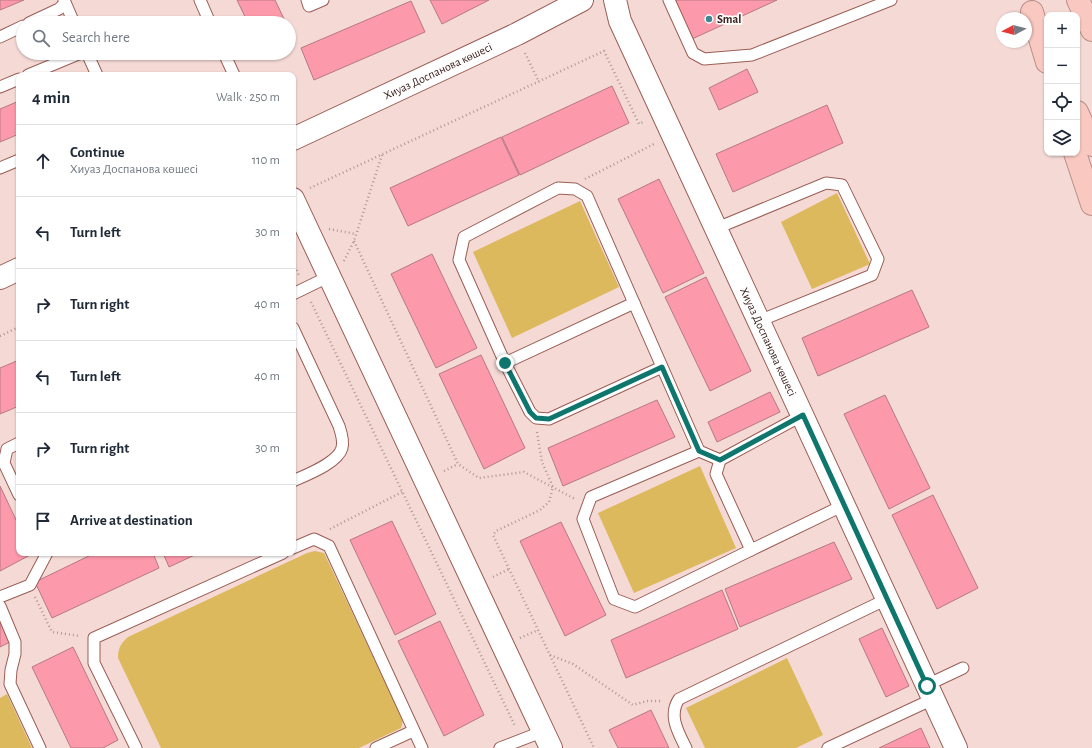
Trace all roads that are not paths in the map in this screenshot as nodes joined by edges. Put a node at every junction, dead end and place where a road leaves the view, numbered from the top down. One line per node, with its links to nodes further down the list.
1 (200, 0): 13 (lane)
2 (307, 0): 3 (lane)
3 (323, 0)
4 (582, 0): 29 (street, Хиуаз Доспанова көшесі)
5 (615, 0): 36 (street, Хиуаз Доспанова көшесі)
6 (668, 0): 7 (lane)
7 (891, 0)
8 (1078, 0): 14 (highway); 16 (highway)
9 (65, 1): 11 (lane); 12 (lane)
10 (1029, 6): 18 (highway); 19 (highway)
11 (44, 16)
12 (71, 16)
13 (207, 16)
14 (1092, 19)
15 (16, 29): 17 (lane)
16 (1092, 30)
17 (0, 37)
18 (1044, 38)
19 (1044, 53)
20 (64, 60): 23 (lane)
21 (90, 60): 24 (lane)
22 (227, 60): 25 (lane)
23 (35, 72)
24 (96, 72)
25 (233, 72)
26 (16, 80): 27 (lane)
27 (0, 87)
28 (1080, 119): 30 (highway)
29 (296, 138)
30 (1092, 145)
31 (1075, 156): 35 (highway)
32 (16, 161): 33 (lane)
33 (0, 168)
34 (300, 194): 38 (street)
35 (1092, 204)
36 (717, 228): 42 (street, Хиуаз Доспанова көшесі); 42 (lane)
37 (16, 270): 39 (street)
38 (330, 276): 40 (lane); 64 (street)
39 (0, 278)
40 (296, 292)
41 (634, 303): 44 (lane); 44 (lane); 45 (lane)
42 (759, 320): 46 (street, Хиуаз Доспанова көшесі)
43 (296, 334): 50 (lane)
44 (505, 363): 45 (lane)
45 (662, 367): 48 (lane)
46 (803, 415): 49 (lane); 52 (street, Хиуаз Доспанова көшесі)
47 (16, 444): 51 (lane)
48 (699, 451): 49 (lane); 54 (lane)
49 (720, 460): 54 (lane)
50 (296, 480)
51 (16, 489)
52 (844, 505): 54 (lane); 58 (street, Хиуаз Доспанова көшесі)
53 (296, 547): 63 (lane)
54 (751, 550)
55 (45, 556): 57 (lane)
56 (276, 556): 67 (lane)
57 (0, 597)
58 (887, 599): 62 (street, Хиуаз Доспанова көшесі); 70 (lane)
59 (0, 606): 61 (lane)
60 (963, 668): 62 (lane)
61 (5, 687): 66 (lane)
62 (930, 692): 71 (lane); 72 (street, Хиуаз Доспанова көшесі)
63 (413, 731): 68 (lane); 69 (lane)
64 (547, 739): 65 (lane)
65 (504, 747)
66 (40, 748)
67 (136, 748)
68 (376, 748)
69 (422, 748)
70 (686, 748)
71 (828, 748)
72 (956, 748)

